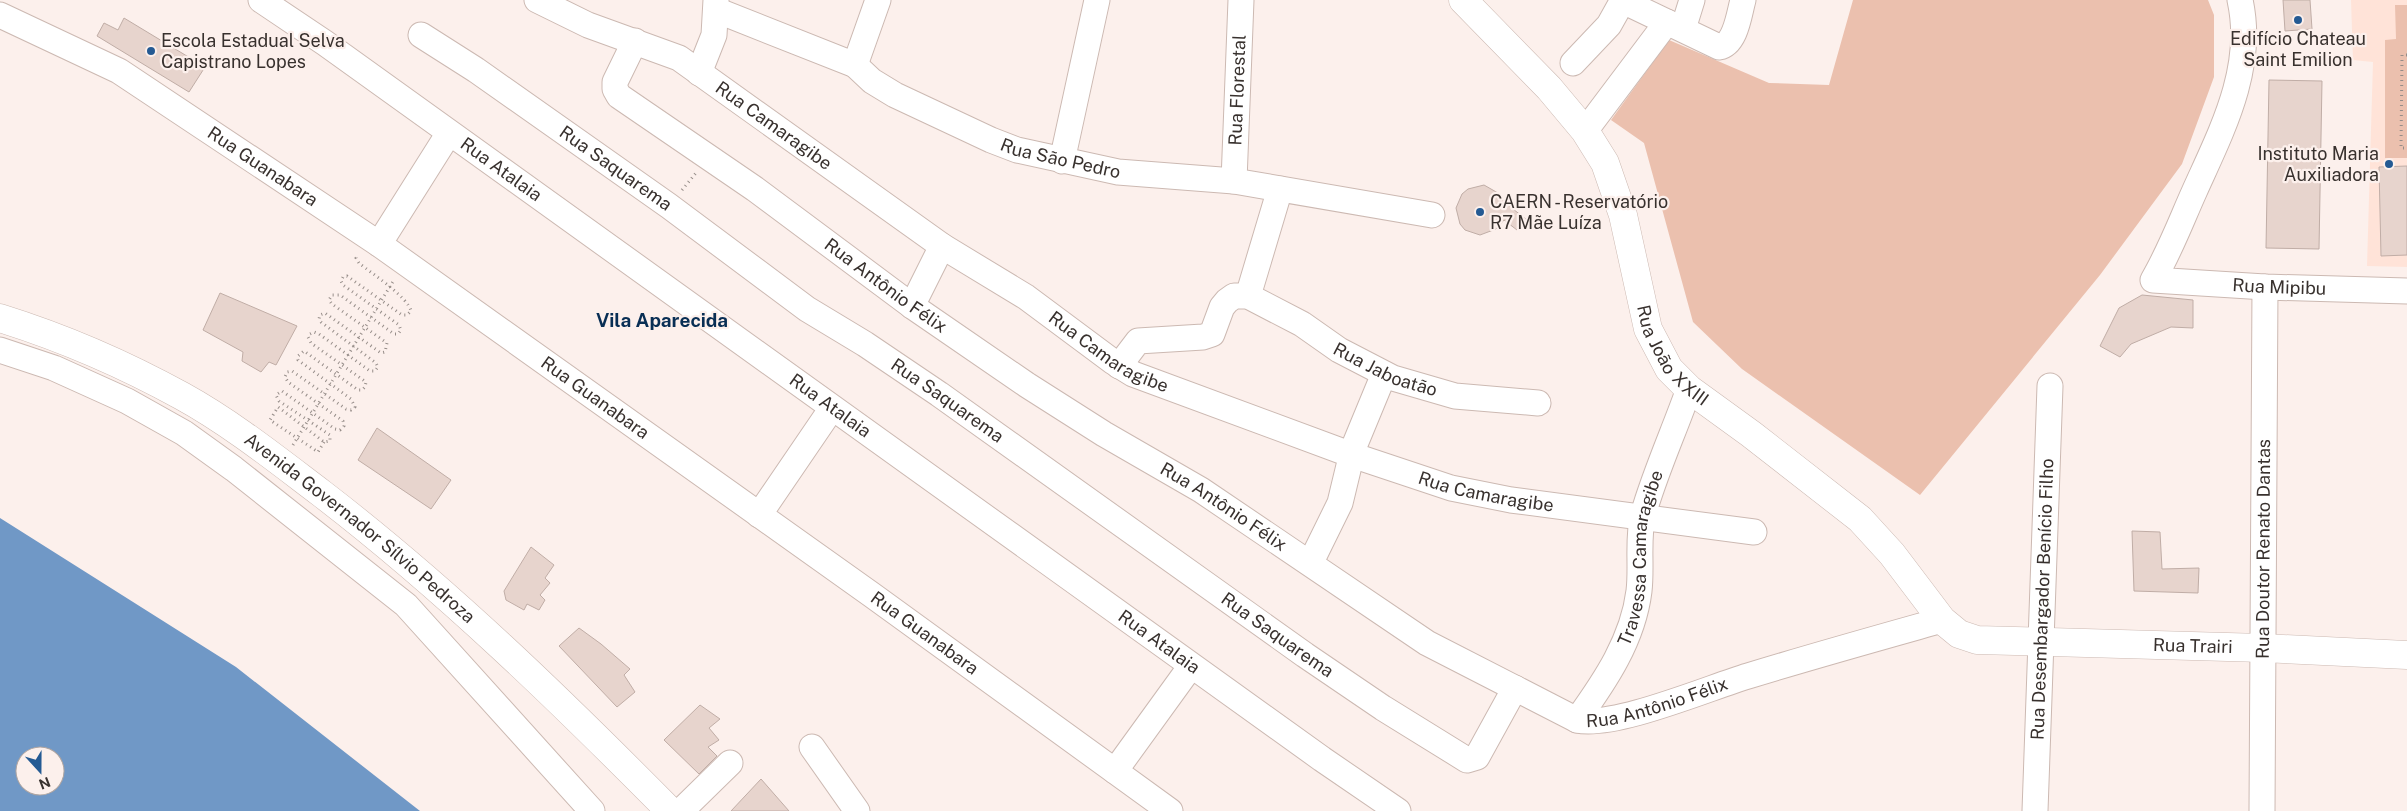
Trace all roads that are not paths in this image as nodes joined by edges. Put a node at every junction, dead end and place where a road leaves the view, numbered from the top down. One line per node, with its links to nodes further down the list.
1 (261, 0): 20 (street, Rua Atalaia)
2 (537, 0): 15 (street, Rua Camaragibe)
3 (878, 0): 17 (street)
4 (1097, 0): 21 (street)
5 (1241, 0): 22 (street, Rua Florestal)
6 (1692, 0): 13 (street)
7 (1743, 0): 13 (street)
8 (2240, 0): 25 (street)
9 (1467, 1): 19 (main road, Rua João XXIII)
10 (1623, 1): 13 (street); 16 (street)
11 (716, 5): 17 (street, Rua São Pedro); 18 (street)
12 (0, 15): 27 (street, Rua Guanabara)
13 (1675, 25): 19 (street)
14 (421, 35): 52 (street, Rua Saquarema)
15 (636, 41): 18 (street, Rua Camaragibe); 32 (street, Rua Antônio Félix)
16 (1573, 63)
17 (855, 65): 21 (street, Rua São Pedro)
18 (700, 73): 26 (street, Rua Camaragibe)
19 (1585, 131): 38 (main road, Rua João XXIII)
20 (449, 133): 27 (street); 40 (street, Rua Atalaia)
21 (1062, 160): 22 (street, Rua São Pedro)
22 (1234, 181): 23 (street, Rua São Pedro)
23 (1280, 190): 24 (street, Rua São Pedro); 31 (street)
24 (1432, 215)
25 (2173, 244): 28 (street); 28 (street, Rua Mipibu)
26 (942, 246): 32 (street); 35 (street, Rua Camaragibe)
27 (371, 249): 42 (street, Rua Guanabara)
28 (2183, 280): 29 (street, Rua Mipibu)
29 (2265, 287): 30 (street, Rua Mipibu); 49 (street, Rua Doutor Renato Dantas)
30 (2407, 291)
31 (1248, 296): 35 (street); 36 (street, Rua Jaboatão)
32 (912, 306): 45 (street, Rua Antônio Félix)
33 (0, 318): 58 (main road, Avenida Governador Sílvio Pedroza)
34 (0, 350): 57 (street)
35 (1119, 366): 41 (street, Rua Camaragibe)
36 (1384, 374): 39 (street, Rua Jaboatão); 41 (street)
37 (2050, 386): 48 (street, Rua Desembargador Benício Filho)
38 (1689, 389): 43 (street, Travessa Camaragibe); 46 (main road, Rua João XXIII)
39 (1538, 403)
40 (832, 408): 42 (street); 51 (street, Rua Atalaia)
41 (1352, 456): 43 (street, Rua Camaragibe); 45 (street)
42 (759, 515): 56 (street, Rua Guanabara)
43 (1643, 516): 44 (street, Rua Camaragibe); 53 (street, Travessa Camaragibe)
44 (1754, 532)
45 (1311, 562): 52 (street, Rua Antônio Félix)
46 (1942, 620): 47 (main road, Rua João XXIII); 53 (street, Rua Antônio Félix)
47 (1977, 640): 48 (main road, Rua Trairi)
48 (2040, 643): 49 (main road, Rua Trairi); 63 (street, Rua Desembargador Benício Filho)
49 (2262, 648): 50 (main road, Rua Trairi); 64 (street, Rua Doutor Renato Dantas)
50 (2407, 655)
51 (1191, 666): 56 (street); 62 (street, Rua Atalaia)
52 (1515, 688): 53 (street, Rua Antônio Félix)
53 (1577, 720)
54 (812, 747): 60 (street)
55 (730, 763): 59 (street)
56 (1115, 771): 61 (street, Rua Guanabara)
57 (592, 811)
58 (670, 811)
59 (681, 811)
60 (857, 811)
61 (1170, 811)
62 (1398, 811)
63 (2035, 811)
64 (2262, 811)

